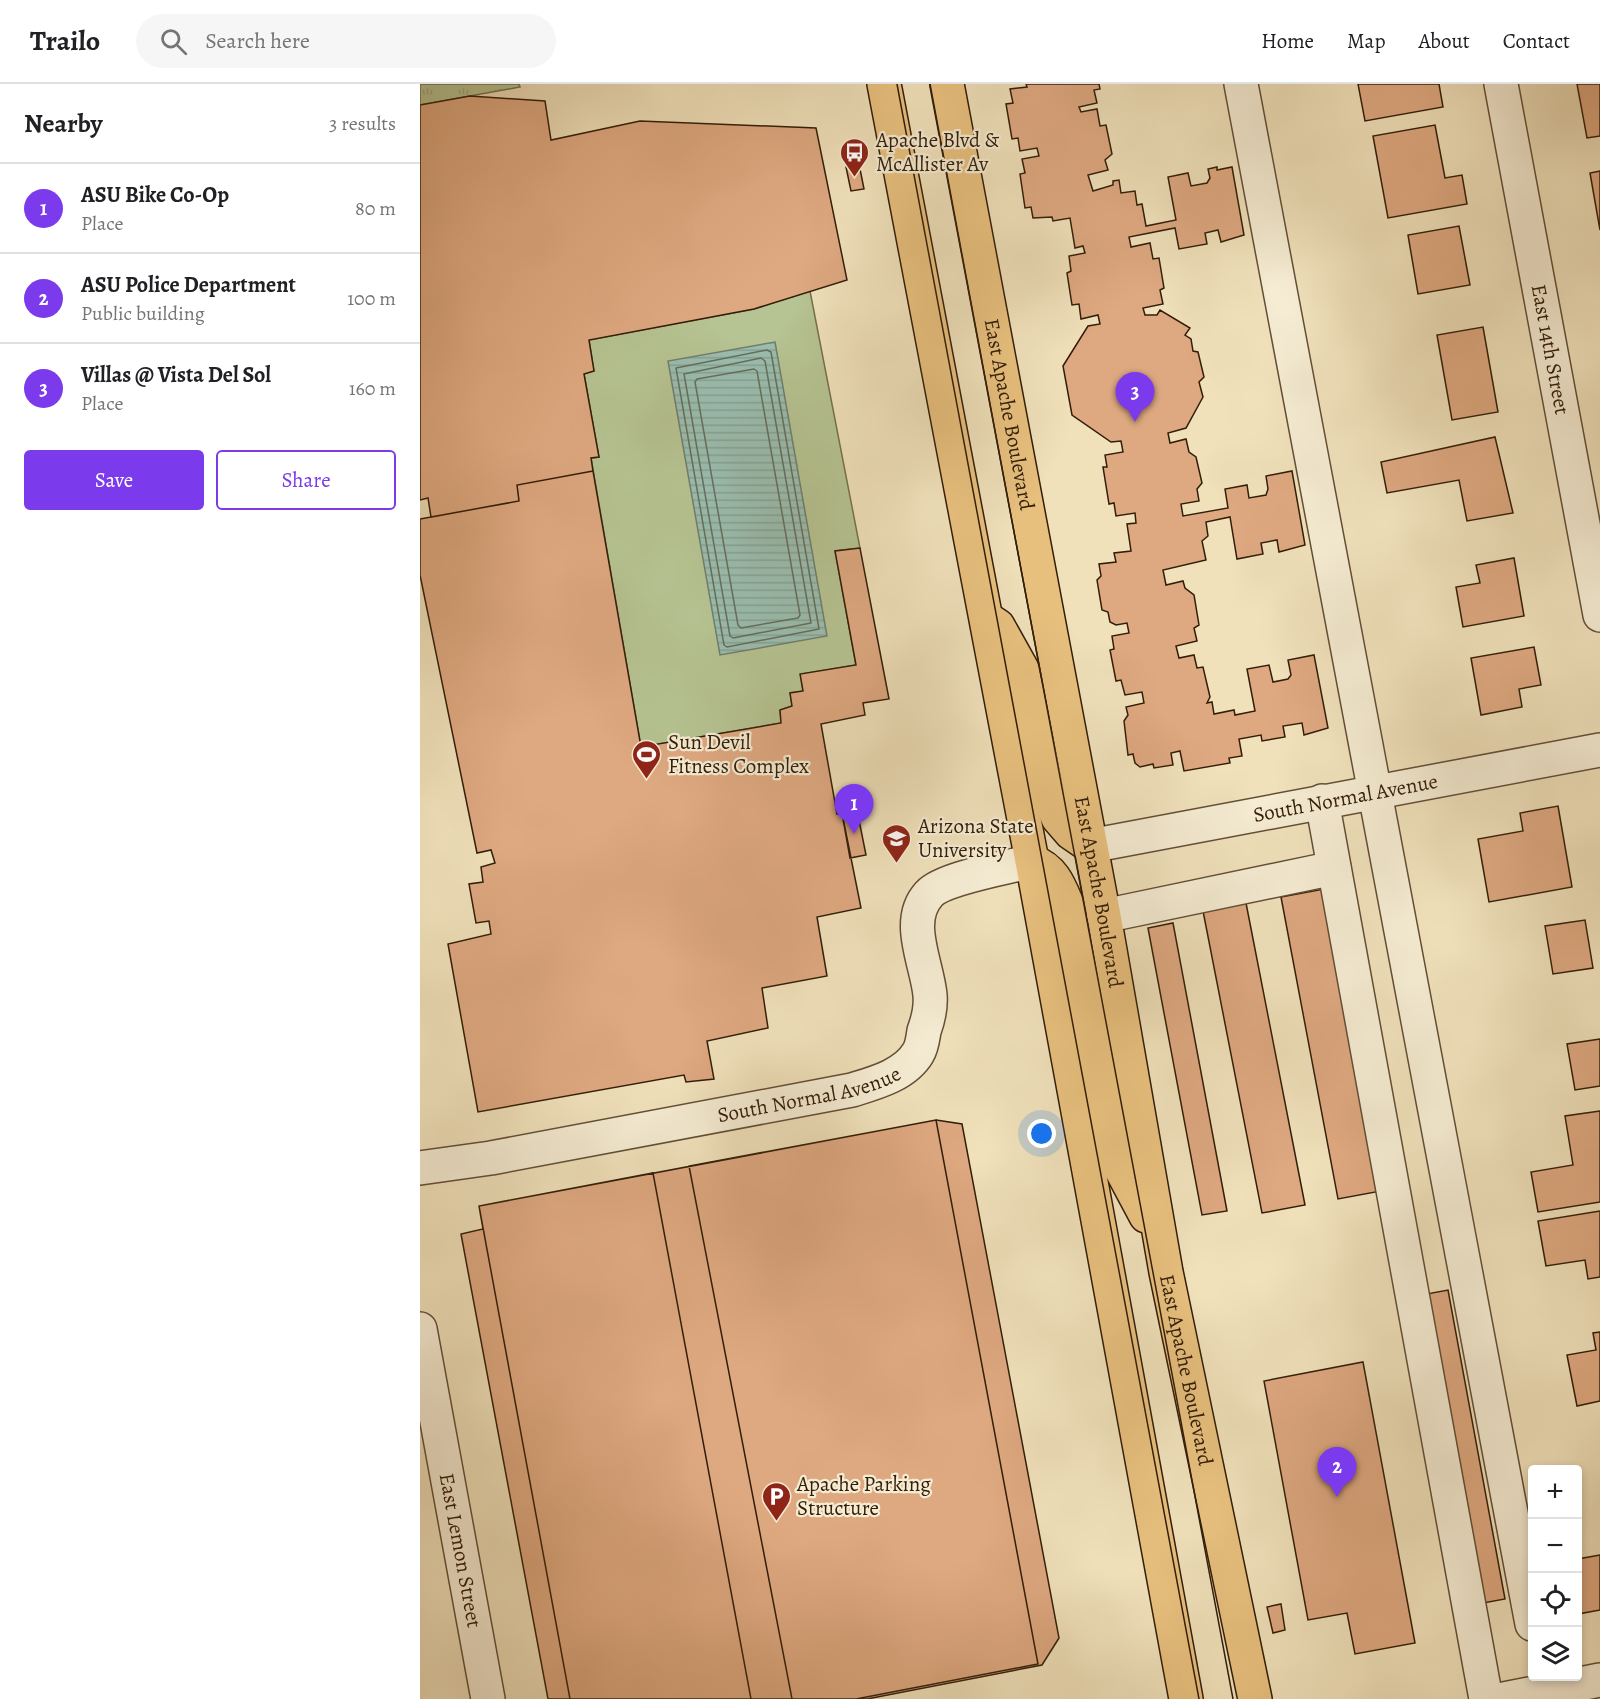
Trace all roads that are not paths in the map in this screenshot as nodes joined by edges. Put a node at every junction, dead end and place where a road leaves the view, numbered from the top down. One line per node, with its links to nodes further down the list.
1 (884, 84): 6 (main road)
2 (947, 84): 10 (main road, East Apache Boulevard)
3 (1241, 84): 8 (street)
4 (1501, 84): 5 (street, East 14th Street)
5 (1600, 615)
6 (985, 617): 10 (main road); 11 (main road)
7 (1600, 750): 8 (street, South Normal Avenue)
8 (1376, 790): 9 (street, South Normal Avenue); 18 (street)
9 (1322, 801): 10 (street, South Normal Avenue); 12 (street)
10 (1090, 846): 13 (main road, East Apache Boulevard)
11 (1032, 861): 14 (street, South Normal Avenue); 15 (main road); 22 (main road)
12 (1334, 868): 13 (street); 24 (street)
13 (1104, 916): 15 (main road, East Apache Boulevard)
14 (420, 1168)
15 (1160, 1233): 23 (main road, East Apache Boulevard)
16 (420, 1329): 17 (street, East Lemon Street)
17 (428, 1413): 21 (street, East Lemon Street)
18 (1528, 1597)
19 (1600, 1680): 20 (street)
20 (1545, 1689): 25 (street)
21 (488, 1699)
22 (1186, 1699)
23 (1255, 1699)
24 (1486, 1699)
25 (1504, 1699)

